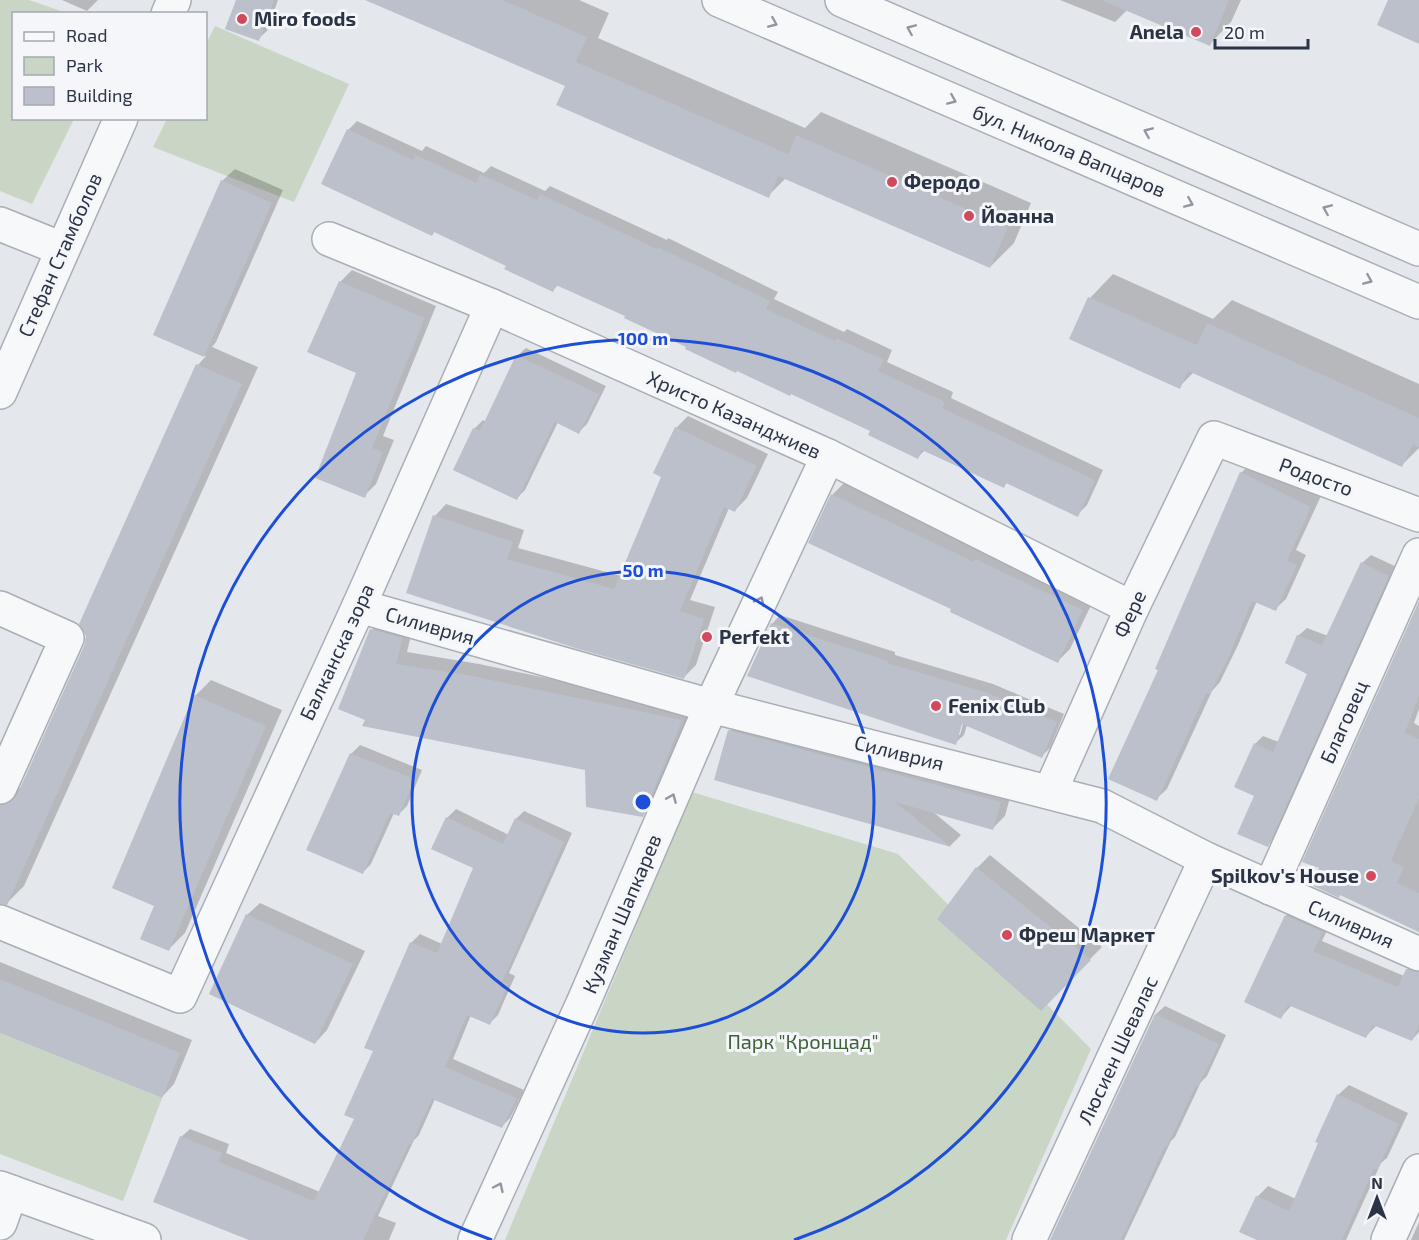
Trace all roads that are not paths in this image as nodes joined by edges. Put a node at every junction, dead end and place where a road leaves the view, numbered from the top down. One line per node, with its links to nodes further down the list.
1 (719, 0): 8 (street, бул. Никола Вапцаров, one-way to 8)
2 (842, 0): 7 (street, one-way to 2)
3 (120, 120): 6 (street, Стефан Стамболов)
4 (0, 224): 6 (street)
5 (329, 239): 9 (street, Христо Казанджиев)
6 (62, 249): 10 (street, Стефан Стамболов)
7 (1419, 249)
8 (1419, 302)
9 (492, 306): 12 (street, Христо Казанджиев); 15 (street, Балканска зора)
10 (0, 392)
11 (1214, 438): 13 (street, Родосто); 17 (street, Фере)
12 (828, 456): 17 (street, Христо Казанджиев); 18 (street, Кузман Шапкарев, one-way to 12)
13 (1419, 515)
14 (1419, 555): 22 (street, Благовец)
15 (359, 606): 18 (street, Силиврия); 23 (street, Балканска зора)
16 (0, 608): 19 (street)
17 (1132, 608): 20 (street, Фере)
18 (711, 706): 20 (street, Силиврия); 29 (street, Кузман Шапкарев, one-way to 18)
19 (0, 787)
20 (1050, 792): 21 (street, Силиврия)
21 (1206, 859): 22 (street, Силиврия); 30 (street, Люсиен Шевалас)
22 (1270, 888): 24 (street, Силиврия)
23 (0, 922)
24 (1419, 954)
25 (1419, 1171): 31 (street)
26 (6, 1190): 27 (street); 28 (street)
27 (0, 1222)
28 (144, 1240)
29 (474, 1240)
30 (1029, 1240)
31 (1388, 1240)

